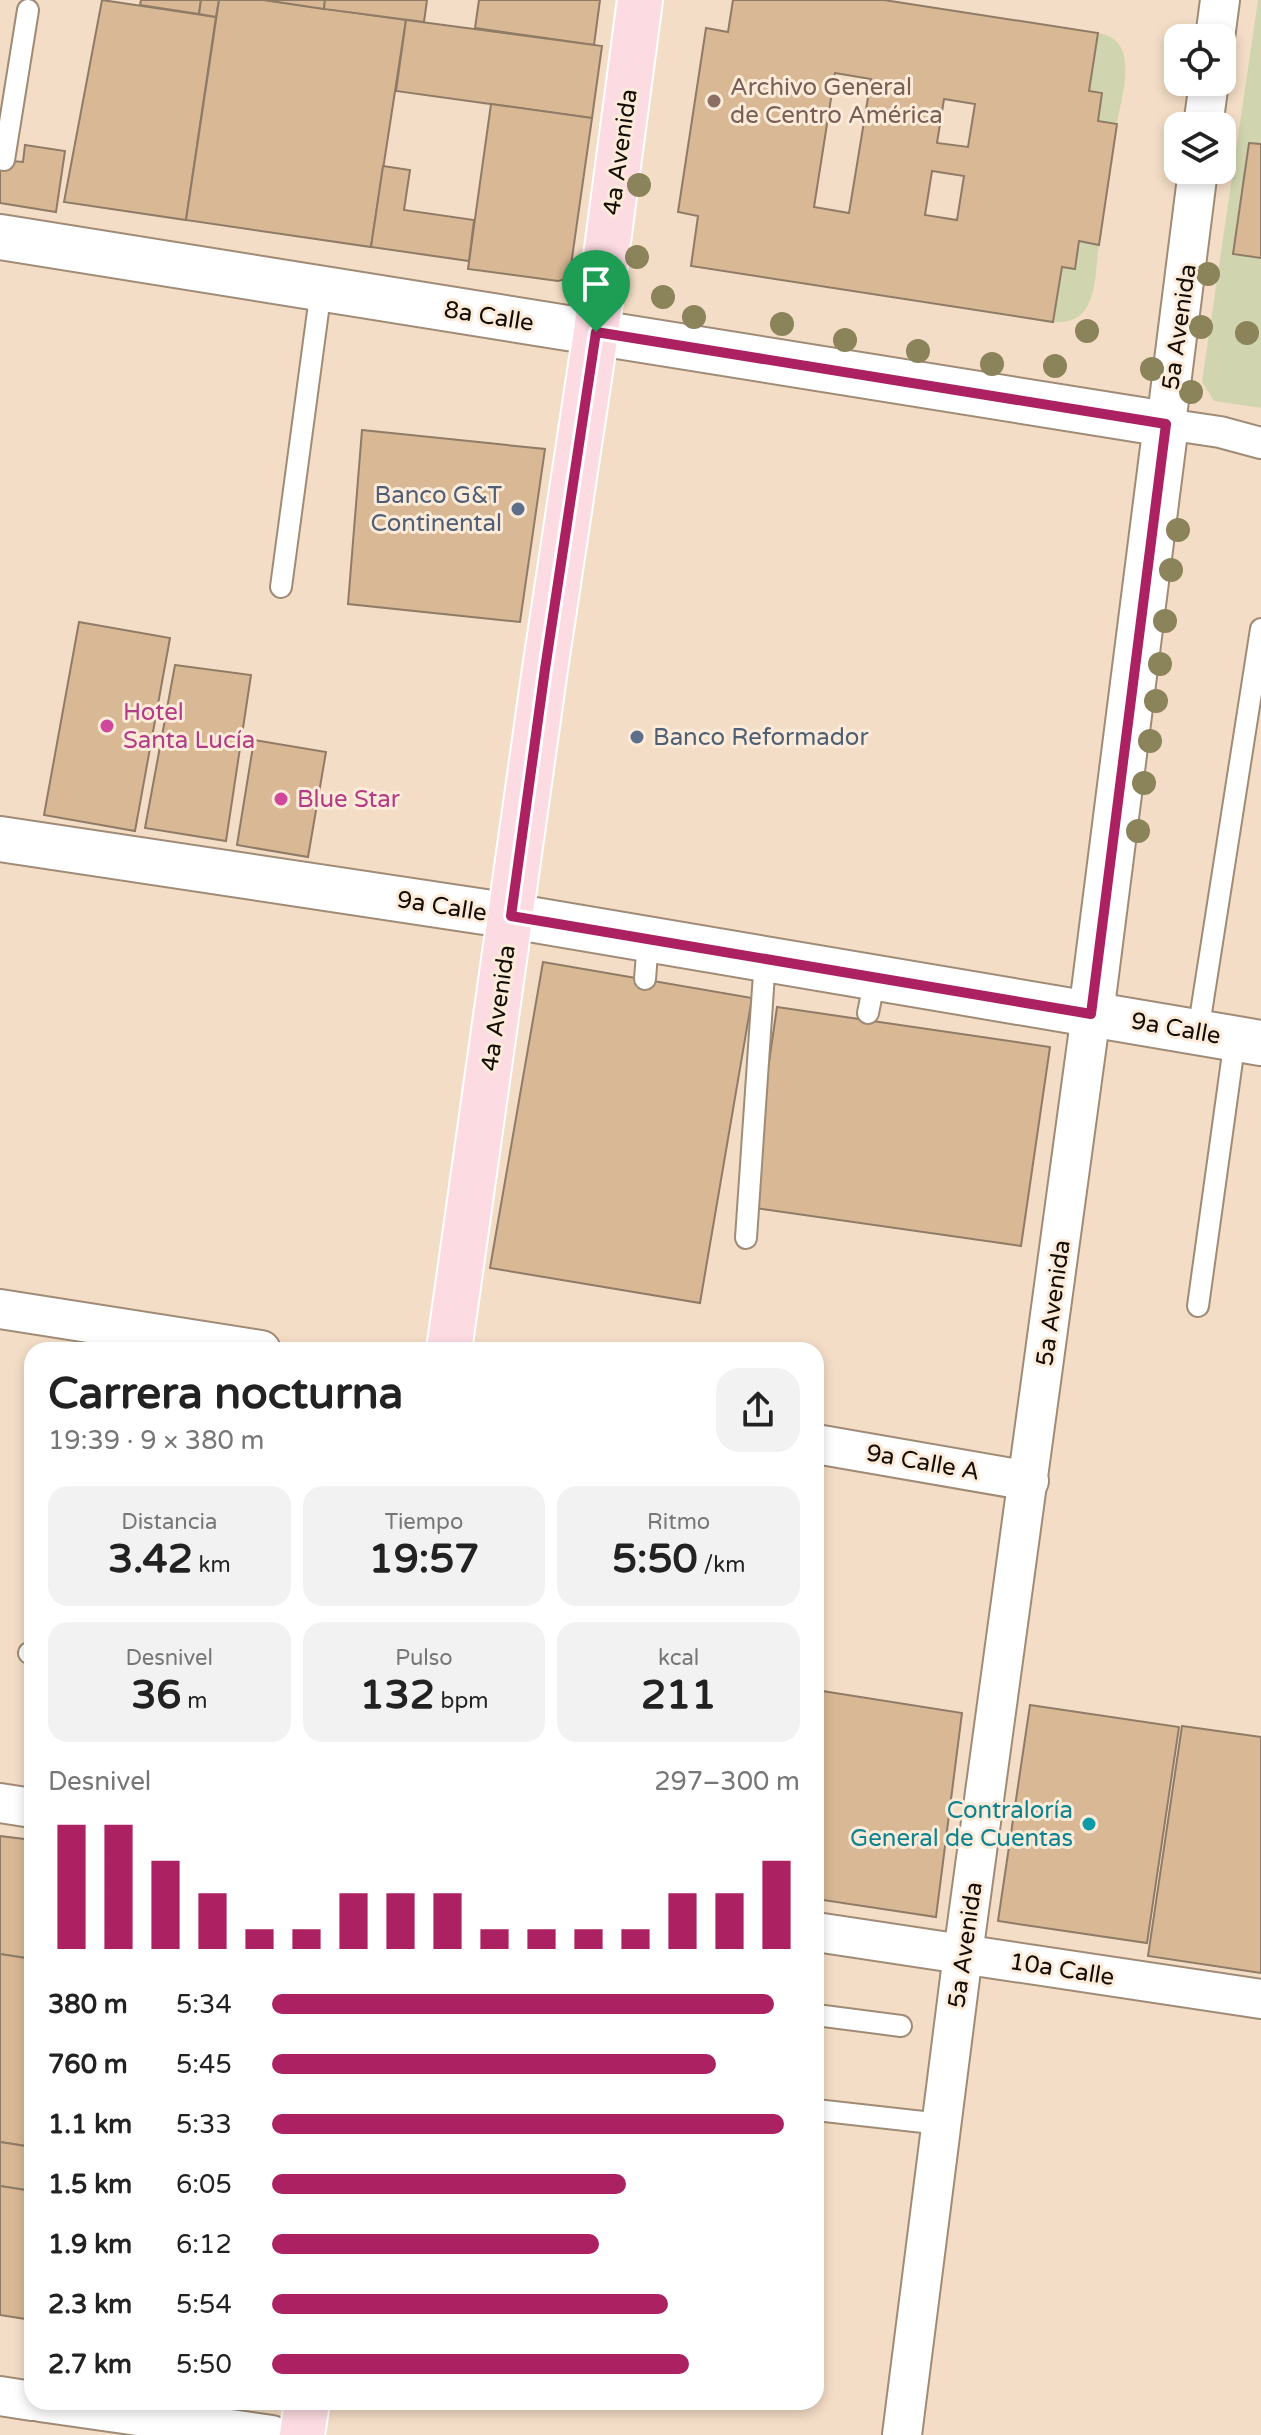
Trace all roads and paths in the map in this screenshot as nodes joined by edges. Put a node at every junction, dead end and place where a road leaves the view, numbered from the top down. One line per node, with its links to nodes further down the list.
1 (640, 0): 9 (main road, 4a Avenida)
2 (1220, 0): 4 (street)
3 (28, 10): 5 (lane)
4 (1217, 24)
5 (4, 160)
6 (1196, 184): 10 (street, 5a Avenida)
7 (0, 237): 8 (main road, 8a Calle)
8 (321, 289): 9 (main road, 8a Calle); 12 (lane)
9 (596, 332): 10 (main road, 8a Calle); 15 (main road, 4a Avenida)
10 (1166, 424): 11 (street, 8a Calle); 17 (main road, 5a Avenida)
11 (1261, 443)
12 (281, 587)
13 (1261, 629): 18 (lane)
14 (0, 839): 15 (main road, 9a Calle)
15 (511, 916): 16 (main road, 9a Calle); 23 (main road, 4a Avenida)
16 (765, 959): 17 (main road, 9a Calle); 19 (lane)
17 (1091, 1014): 18 (main road, 9a Calle); 25 (street, 5a Avenida)
18 (1231, 1038): 20 (lane)
19 (746, 1238)
20 (1198, 1306)
21 (0, 1309): 22 (street)
22 (210, 1342)
23 (450, 1342)
24 (824, 1445): 25 (street, 9a Calle A)
25 (1029, 1481): 29 (street, 5a Avenida)
26 (0, 1803): 27 (street)
27 (24, 1807)
28 (824, 1933): 29 (street, 10a Calle)
29 (963, 1954): 30 (street, 10a Calle); 34 (street, 5a Avenida)
30 (1261, 1999)
31 (824, 2016): 32 (lane)
32 (901, 2026)
33 (824, 2111): 34 (lane)
34 (941, 2124): 41 (street, 5a Avenida)
35 (0, 2396): 36 (street)
36 (24, 2400)
37 (96, 2410): 39 (street)
38 (306, 2410): 40 (main road)
39 (272, 2435)
40 (302, 2435)
41 (902, 2435)

